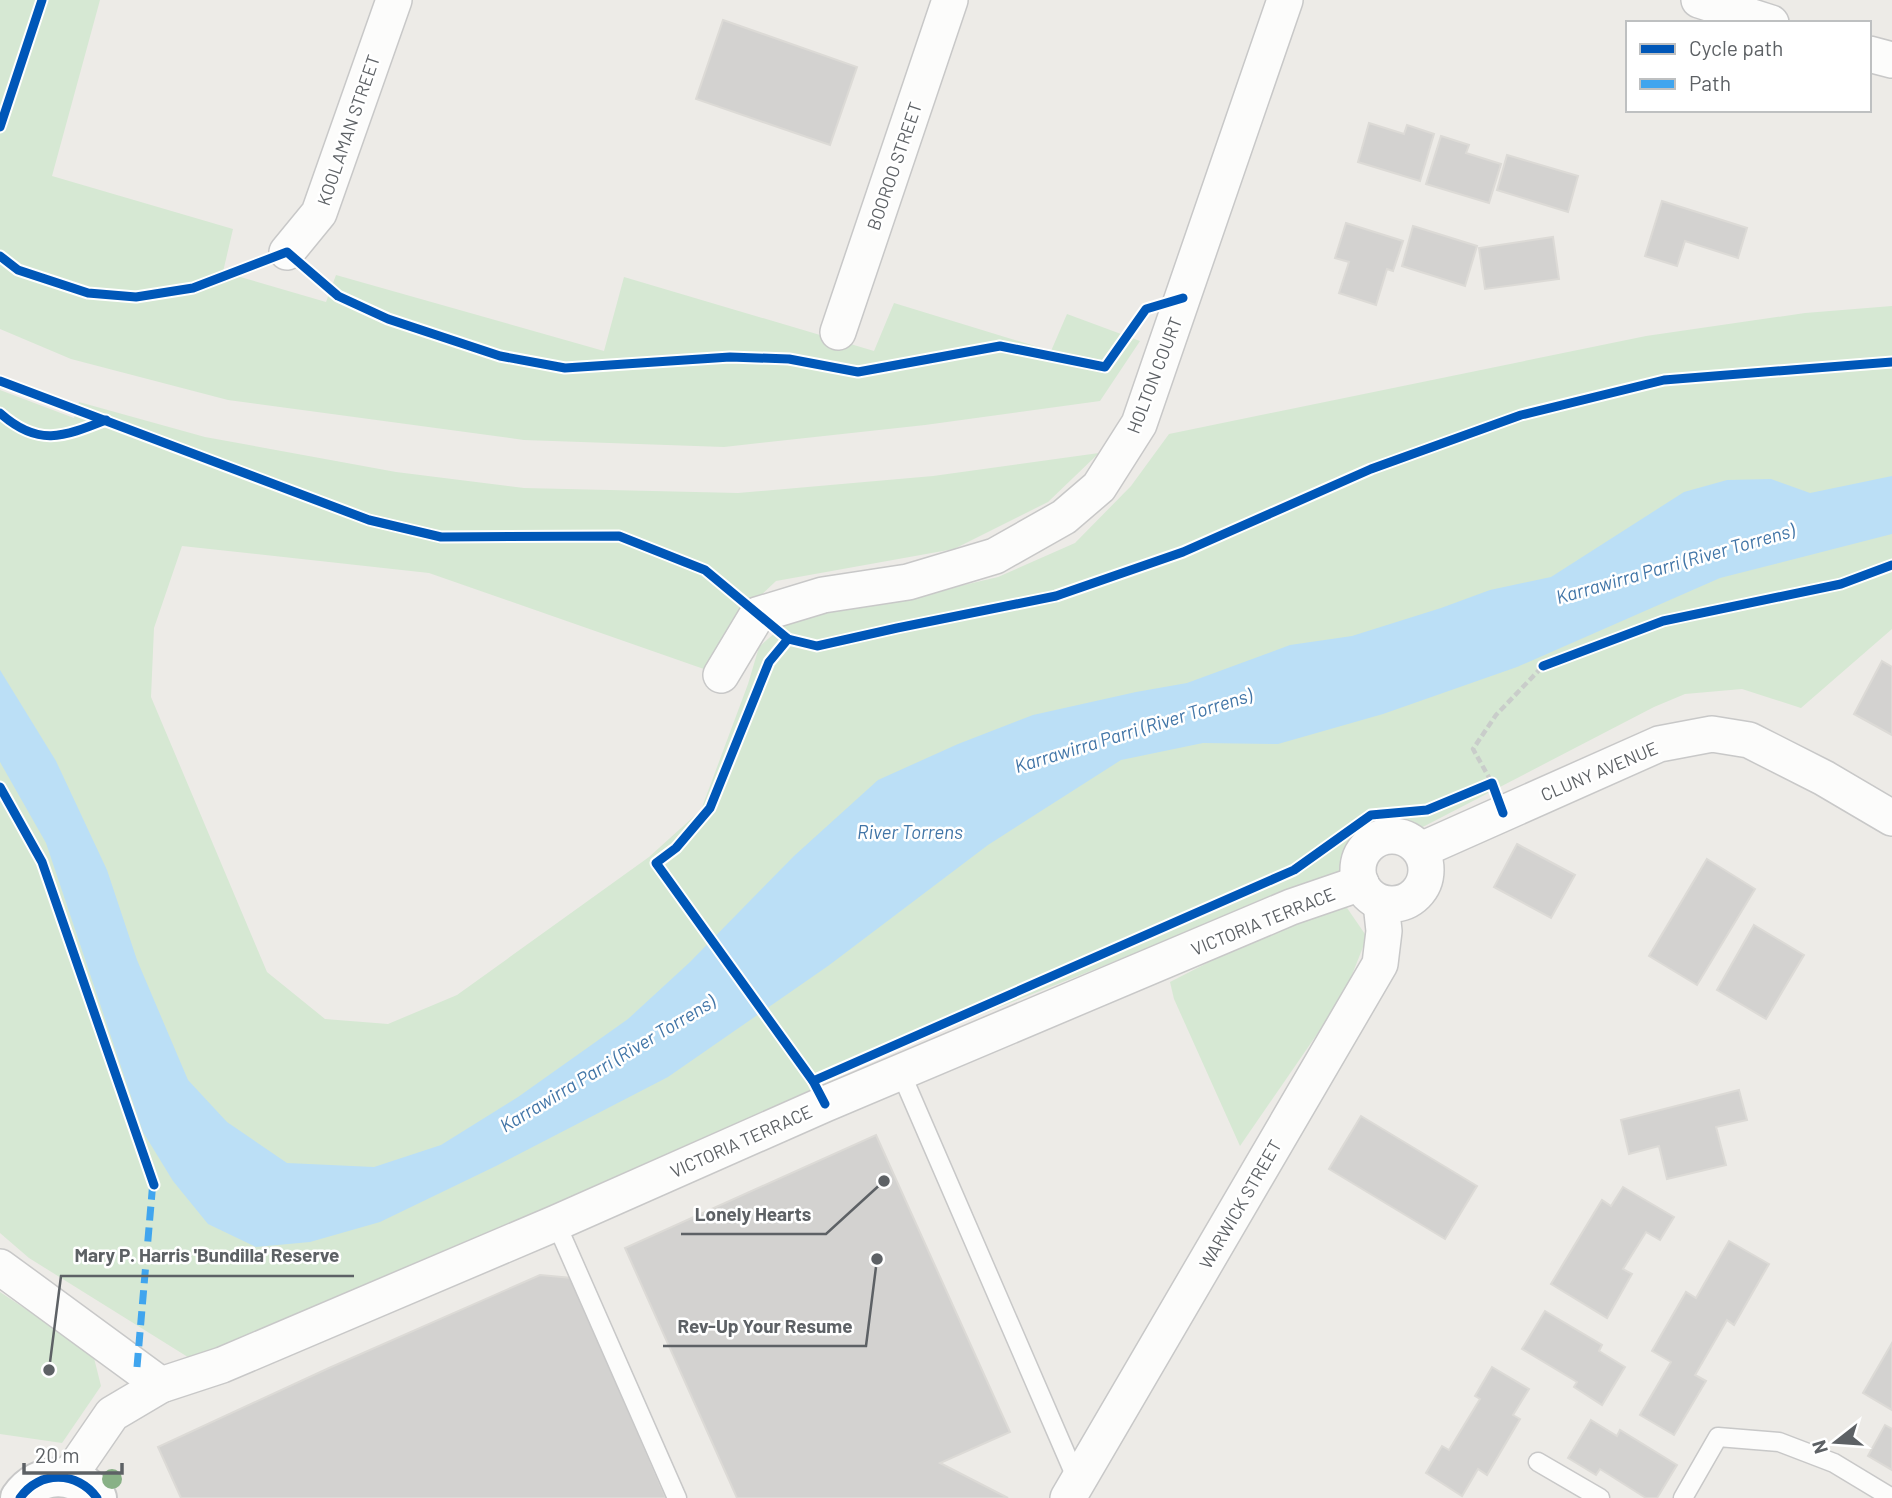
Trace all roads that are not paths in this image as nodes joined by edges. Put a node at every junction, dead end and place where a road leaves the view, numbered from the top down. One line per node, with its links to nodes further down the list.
1 (394, 0): 8 (street, KOOLAMAN STREET)
2 (950, 0): 9 (street, BOOROO STREET)
3 (1285, 0): 10 (street, HOLTON COURT)
4 (1699, 0): 5 (street)
5 (1765, 21)
6 (1871, 55): 7 (street)
7 (1892, 60)
8 (288, 252)
9 (838, 332)
10 (721, 675)
11 (1892, 818): 12 (street, CLUNY AVENUE)
12 (1421, 850): 13 (street); 13 (street)
13 (1371, 893): 14 (street, VICTORIA TERRACE); 20 (street, WARWICK STREET)
14 (901, 1073): 15 (street, VICTORIA TERRACE); 20 (lane)
15 (556, 1223): 17 (street, VICTORIA TERRACE); 21 (lane)
16 (0, 1267): 17 (street)
17 (162, 1385): 19 (street, VICTORIA TERRACE)
18 (1538, 1462): 22 (lane)
19 (53, 1487)
20 (1073, 1490)
21 (677, 1498)
22 (1600, 1498)
23 (1683, 1498): 24 (lane)
24 (1892, 1498)

